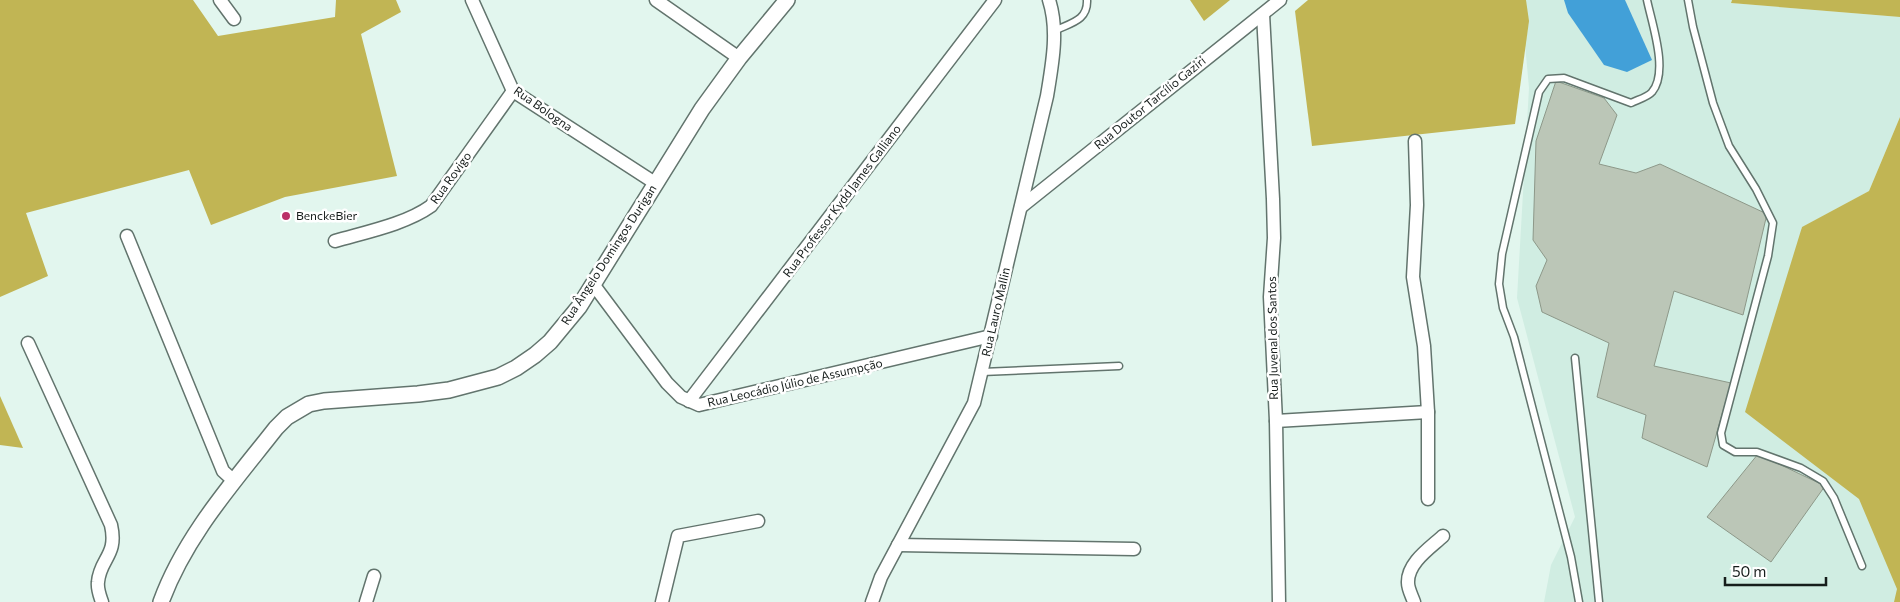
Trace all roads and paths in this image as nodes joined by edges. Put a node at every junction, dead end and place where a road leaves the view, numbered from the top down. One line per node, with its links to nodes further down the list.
1 (220, 0): 12 (street)
2 (472, 0): 15 (street, Rua Bologna)
3 (656, 0): 14 (street)
4 (787, 0): 14 (street, Rua Ângelo Domingos Durigan)
5 (996, 0): 27 (street, Rua Professor Kydd James Galliano)
6 (1049, 0): 13 (street, Rua Lauro Mallin)
7 (1087, 0): 13 (lane)
8 (1280, 0): 11 (street, Rua Doutor Tarcílio Gaziri)
9 (1647, 0): 45 (lane)
10 (1688, 0): 36 (lane)
11 (1263, 14): 18 (street, Rua Doutor Tarcílio Gaziri); 29 (street, Rua Juvenal dos Santos)
12 (234, 19)
13 (1054, 30): 18 (street, Rua Lauro Mallin)
14 (740, 58): 17 (street, Rua Ângelo Domingos Durigan)
15 (513, 91): 17 (street, Rua Bologna); 20 (street, Rua Rovigo)
16 (1415, 142): 28 (street)
17 (655, 183): 21 (street, Rua Ângelo Domingos Durigan)
18 (1021, 206): 22 (street, Rua Lauro Mallin)
19 (127, 236): 30 (street)
20 (335, 241)
21 (593, 284): 27 (street, Rua Leocádio Júlio de Assumpção); 30 (street, Rua Ângelo Domingos Durigan)
22 (991, 336): 26 (street, Rua Lauro Mallin); 27 (street, Rua Leocádio Júlio de Assumpção)
23 (28, 343): 38 (street)
24 (1575, 358): 46 (lane)
25 (1118, 366): 26 (lane)
26 (982, 372): 34 (street, Rua Lauro Mallin)
27 (689, 401)
28 (1428, 412): 29 (street); 31 (street)
29 (1276, 420): 43 (street, Rua Juvenal dos Santos)
30 (234, 481): 39 (street, Rua Ângelo Domingos Durigan)
31 (1428, 499)
32 (758, 521): 41 (street)
33 (1443, 536): 44 (street)
34 (898, 544): 35 (street); 42 (street, Rua Lauro Mallin)
35 (1134, 549)
36 (1862, 566)
37 (374, 576): 40 (street)
38 (102, 602)
39 (161, 602)
40 (366, 602)
41 (662, 602)
42 (872, 602)
43 (1279, 602)
44 (1414, 602)
45 (1579, 602)
46 (1599, 602)

